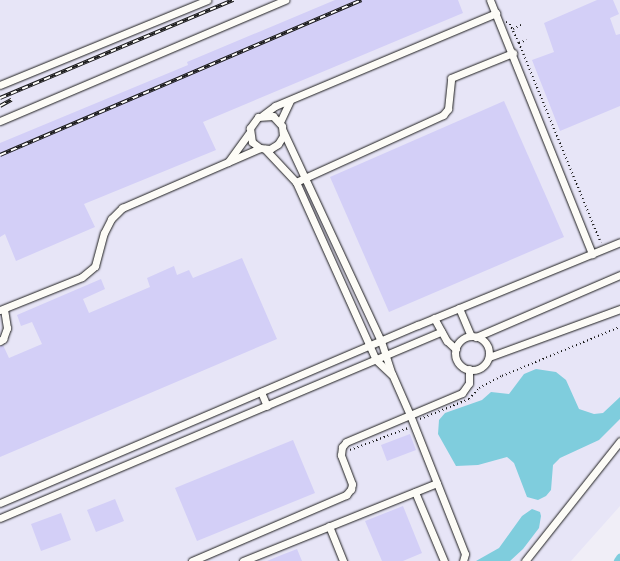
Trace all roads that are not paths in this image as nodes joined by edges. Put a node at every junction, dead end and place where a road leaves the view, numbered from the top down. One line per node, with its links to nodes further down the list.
1 (207, 0): 6 (street)
2 (285, 0): 9 (street)
3 (490, 0): 4 (street)
4 (496, 13): 5 (street); 7 (street)
5 (513, 53): 15 (street); 18 (street)
6 (0, 85)
7 (290, 101): 8 (street); 10 (street)
8 (263, 115): 10 (street); 12 (street)
9 (0, 121)
10 (280, 122): 11 (street)
11 (283, 131): 13 (street); 15 (street)
12 (249, 133): 13 (street); 14 (street)
13 (262, 148): 14 (street); 16 (street)
14 (227, 164): 24 (street)
15 (305, 178): 16 (street); 19 (street)
16 (296, 182): 20 (street)
17 (620, 242): 18 (street)
18 (592, 254): 22 (street)
19 (343, 258): 20 (street); 29 (street)
20 (332, 263): 30 (street)
21 (620, 275): 27 (street)
22 (459, 308): 25 (street); 27 (street)
23 (620, 309): 33 (street)
24 (2, 310): 28 (street)
25 (434, 318): 26 (street); 29 (street)
26 (441, 332): 31 (street); 32 (street)
27 (473, 336): 31 (street); 33 (street)
28 (0, 341)
29 (381, 341): 30 (street); 32 (street)
30 (369, 346): 34 (street); 37 (street)
31 (456, 349): 35 (street)
32 (387, 355): 34 (street); 36 (street)
33 (489, 357): 35 (street)
34 (376, 360): 36 (street); 38 (street)
35 (469, 369): 39 (street)
36 (392, 374): 39 (street)
37 (261, 392): 38 (street); 41 (street)
38 (267, 406): 42 (street)
39 (410, 415): 43 (street); 50 (street)
40 (620, 441): 55 (street)
41 (144, 443): 42 (street); 44 (street)
42 (150, 456): 46 (street)
43 (437, 483): 45 (street); 54 (street)
44 (33, 489): 46 (street); 47 (street)
45 (416, 492): 49 (street); 53 (street)
46 (39, 501): 48 (street)
47 (0, 503)
48 (0, 518)
49 (329, 526): 51 (street); 52 (street)
50 (192, 561)
51 (243, 561)
52 (343, 561)
53 (444, 561)
54 (463, 561)
55 (525, 561)

